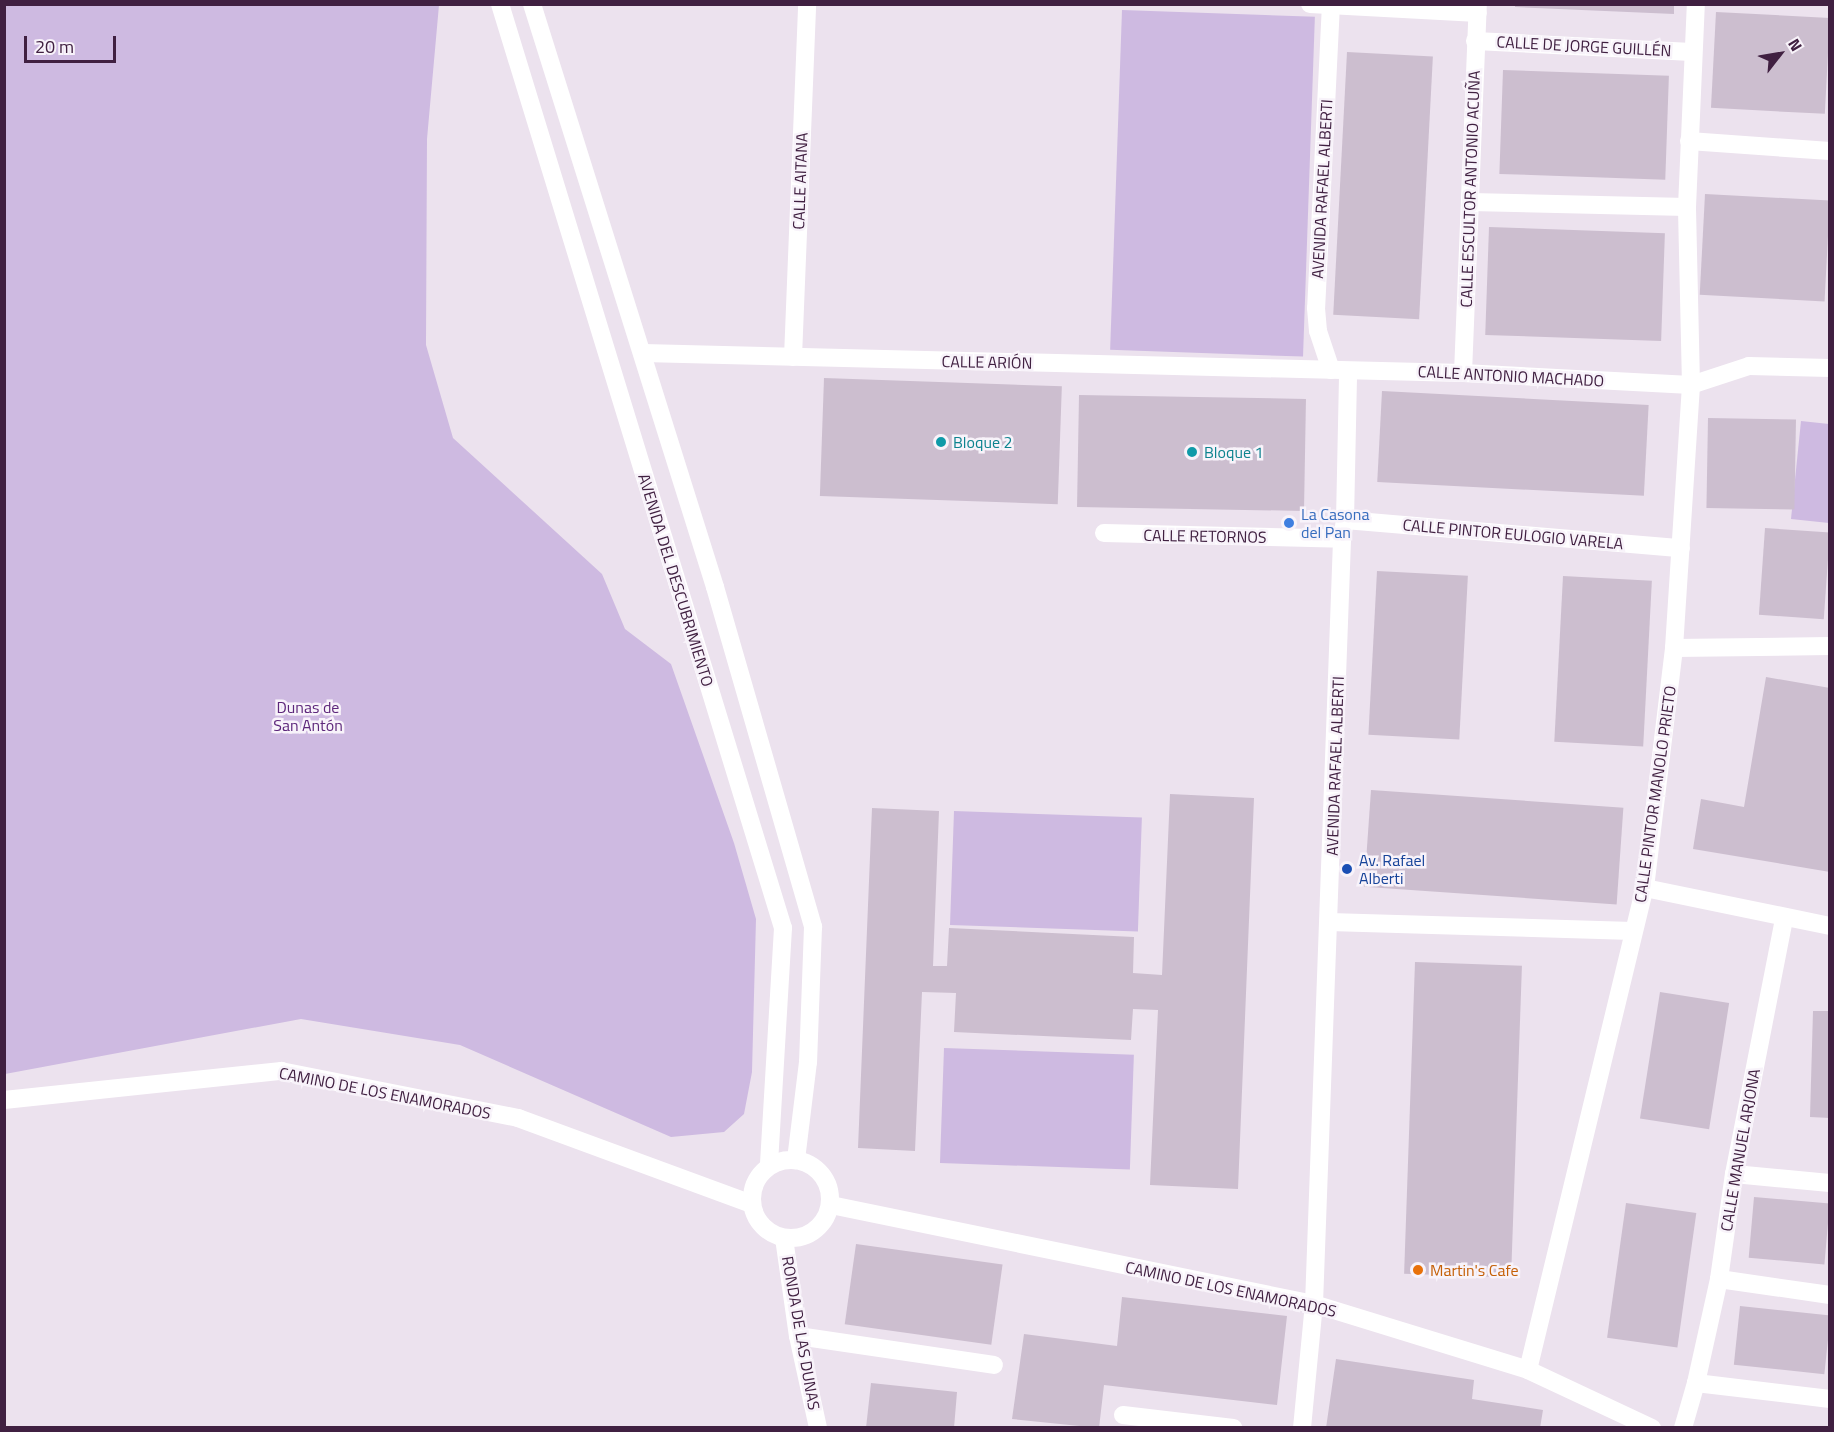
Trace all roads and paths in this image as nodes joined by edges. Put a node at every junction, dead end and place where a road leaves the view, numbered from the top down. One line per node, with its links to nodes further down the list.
1 (500, 4): 33 (street, AVENIDA DEL DESCUBRIMIENTO)
2 (532, 4): 14 (street, AVENIDA DEL DESCUBRIMIENTO)
3 (807, 4): 15 (street, CALLE AITANA)
4 (1310, 4): 6 (street)
5 (1696, 4): 9 (street, CALLE PINTOR MANOLO PRIETO)
6 (1330, 5): 7 (street); 17 (street, AVENIDA RAFAEL ALBERTI)
7 (1478, 9): 8 (street, CALLE ESCULTOR ANTONIO ACUÑA)
8 (1475, 41): 9 (street, CALLE DE JORGE GUILLÉN); 12 (street, CALLE ESCULTOR ANTONIO ACUÑA)
9 (1692, 52): 10 (street, CALLE PINTOR MANOLO PRIETO)
10 (1689, 141): 11 (street); 13 (street, CALLE PINTOR MANOLO PRIETO)
11 (1830, 151)
12 (1470, 202): 13 (street); 18 (street, CALLE ESCULTOR ANTONIO ACUÑA)
13 (1687, 207): 19 (street, CALLE PINTOR MANOLO PRIETO)
14 (643, 353): 15 (street, CALLE ARIÓN); 32 (street, AVENIDA DEL DESCUBRIMIENTO)
15 (793, 357): 17 (street, CALLE ARIÓN)
16 (1830, 368): 19 (street)
17 (1340, 371): 18 (street, CALLE ANTONIO MACHADO); 20 (street, AVENIDA RAFAEL ALBERTI)
18 (1463, 373): 19 (street, CALLE ANTONIO MACHADO)
19 (1691, 385): 23 (street, CALLE PINTOR MANOLO PRIETO)
20 (1345, 520): 22 (street, AVENIDA RAFAEL ALBERTI); 23 (street, CALLE PINTOR EULOGIO VARELA)
21 (1104, 533): 22 (street, CALLE RETORNOS)
22 (1342, 538): 28 (street, AVENIDA RAFAEL ALBERTI)
23 (1681, 548): 25 (street, CALLE PINTOR MANOLO PRIETO)
24 (1830, 646): 25 (street)
25 (1674, 648): 26 (street, CALLE PINTOR MANOLO PRIETO)
26 (1645, 888): 27 (street); 30 (street, CALLE PINTOR MANOLO PRIETO)
27 (1784, 918): 29 (street); 34 (street, CALLE MANUEL ARJONA)
28 (1329, 922): 30 (street); 41 (street, AVENIDA RAFAEL ALBERTI)
29 (1830, 926)
30 (1634, 931): 44 (street, CALLE PINTOR MANOLO PRIETO)
31 (4, 1100): 36 (street, CAMINO DE LOS ENAMORADOS)
32 (796, 1160): 33 (street); 37 (street)
33 (769, 1166): 36 (street)
34 (1734, 1174): 35 (street); 39 (street, CALLE MANUEL ARJONA)
35 (1830, 1184)
36 (752, 1204): 38 (street)
37 (831, 1205): 38 (street); 41 (street, CAMINO DE LOS ENAMORADOS)
38 (784, 1238): 42 (street, RONDA DE LAS DUNAS)
39 (1719, 1279): 40 (street); 45 (street, CALLE MANUEL ARJONA)
40 (1830, 1295)
41 (1314, 1304): 44 (street, CAMINO DE LOS ENAMORADOS); 50 (street, AVENIDA RAFAEL ALBERTI)
42 (798, 1336): 43 (street); 48 (street, RONDA DE LAS DUNAS)
43 (994, 1365)
44 (1528, 1370): 51 (street, CAMINO DE LOS ENAMORADOS)
45 (1696, 1383): 46 (street); 52 (street, CALLE MANUEL ARJONA)
46 (1830, 1399)
47 (1124, 1415): 49 (street)
48 (818, 1428)
49 (1233, 1428)
50 (1302, 1428)
51 (1653, 1428)
52 (1683, 1428)

